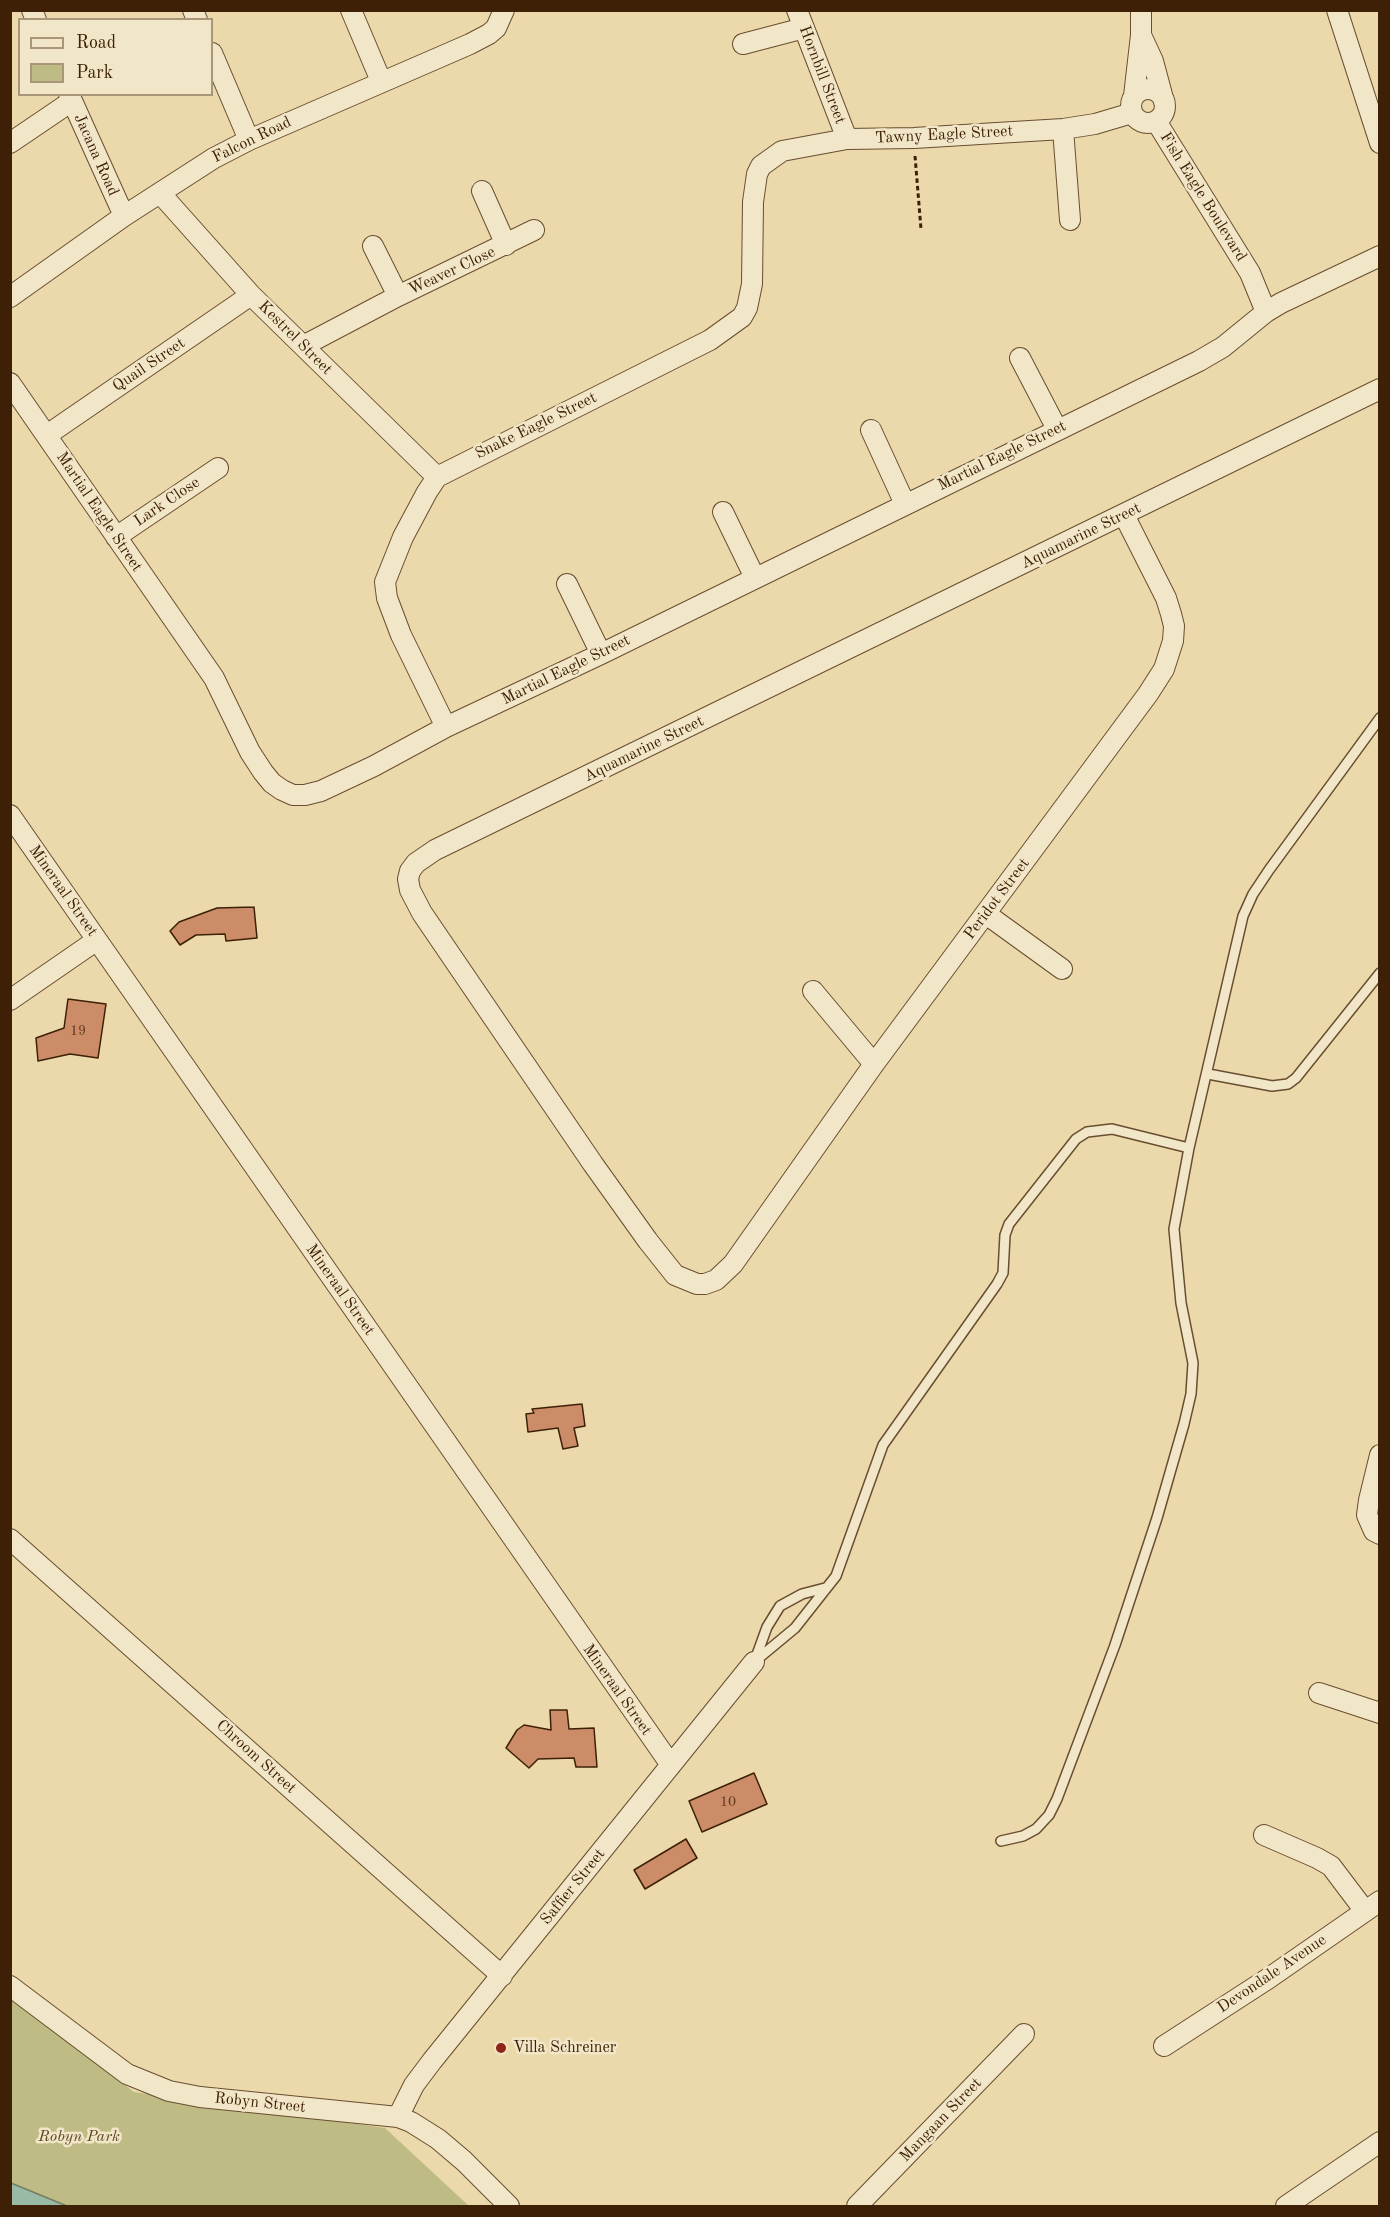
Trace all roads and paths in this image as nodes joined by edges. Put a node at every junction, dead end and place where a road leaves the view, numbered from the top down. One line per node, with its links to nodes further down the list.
1 (351, 10): 9 (street)
2 (504, 10): 9 (street, Falcon Road)
3 (1141, 10): 6 (street)
4 (1337, 10): 10 (street)
5 (800, 19): 7 (street); 17 (street, Hornbill Street)
6 (1141, 35): 12 (street); 13 (street)
7 (743, 44)
8 (213, 55): 18 (street)
9 (381, 81): 18 (street, Falcon Road)
10 (1372, 96): 20 (street)
11 (70, 98): 19 (street); 24 (street, Jacana Road)
12 (1164, 102): 13 (street); 14 (street)
13 (1133, 104): 14 (street); 15 (street, Tawny Eagle Street)
14 (1156, 121): 34 (street, Fish Eagle Boulevard)
15 (1063, 129): 16 (street, Tawny Eagle Street); 25 (street)
16 (914, 138): 17 (street, Tawny Eagle Street); 26 (path)
17 (847, 139): 21 (street, Tawny Eagle Street)
18 (249, 140): 23 (street, Falcon Road)
19 (10, 143)
20 (1380, 143)
21 (761, 166): 43 (street, Snake Eagle Street)
22 (482, 191): 28 (street, Weaver Close)
23 (160, 193): 24 (street, Falcon Road); 31 (street, Kestrel Street)
24 (124, 216): 33 (street, Falcon Road)
25 (1070, 220)
26 (921, 229)
27 (534, 230): 28 (street, Weaver Close)
28 (506, 245): 32 (street, Weaver Close)
29 (373, 246): 32 (street, Weaver Close)
30 (1380, 256): 34 (street, Martial Eagle Street)
31 (252, 295): 35 (street, Kestrel Street); 41 (street, Quail Street)
32 (398, 296): 35 (street, Weaver Close)
33 (10, 297)
34 (1273, 308): 39 (street, Martial Eagle Street)
35 (303, 346): 43 (street, Kestrel Street)
36 (1020, 358): 39 (street)
37 (10, 383): 41 (street, Martial Eagle Street)
38 (1380, 389): 46 (street, Aquamarine Street)
39 (1057, 429): 44 (street, Martial Eagle Street)
40 (871, 430): 44 (street)
41 (47, 435): 47 (street, Martial Eagle Street)
42 (218, 468): 47 (street, Lark Close)
43 (437, 477): 52 (street)
44 (904, 504): 48 (street, Martial Eagle Street)
45 (723, 512): 48 (street)
46 (1124, 515): 54 (street, Peridot Street); 63 (street, Aquamarine Street)
47 (116, 537): 52 (street, Martial Eagle Street)
48 (755, 578): 50 (street, Martial Eagle Street)
49 (567, 584): 50 (street)
50 (601, 654): 52 (street, Martial Eagle Street)
51 (1380, 718): 61 (lane)
52 (446, 727)
53 (10, 815): 55 (street, Mineraal Street)
54 (986, 914): 56 (street); 60 (street, Peridot Street)
55 (97, 940): 59 (street); 71 (street, Mineraal Street)
56 (1062, 969)
57 (1380, 973): 61 (lane)
58 (813, 991): 60 (street)
59 (10, 1000)
60 (874, 1064): 63 (street, Peridot Street)
61 (1208, 1074): 62 (lane)
62 (1190, 1148): 67 (lane); 73 (lane)
63 (734, 1264)
64 (1380, 1455): 65 (street)
65 (1380, 1534)
66 (10, 1539): 75 (street, Chroom Street)
67 (825, 1588): 68 (lane); 68 (lane)
68 (754, 1662): 71 (street, Saffier Street)
69 (1319, 1693): 70 (street)
70 (1380, 1713)
71 (671, 1765): 75 (street, Saffier Street)
72 (1264, 1835): 74 (street)
73 (1001, 1841)
74 (1372, 1906): 78 (street, Devondale Avenue)
75 (502, 1976): 79 (street, Saffier Street)
76 (10, 1986): 79 (street, Robyn Street)
77 (1024, 2034): 82 (street, Mangaan Street)
78 (1164, 2046)
79 (398, 2117): 81 (street, Robyn Street)
80 (1380, 2142): 83 (street)
81 (509, 2206)
82 (857, 2206)
83 (1286, 2206)

